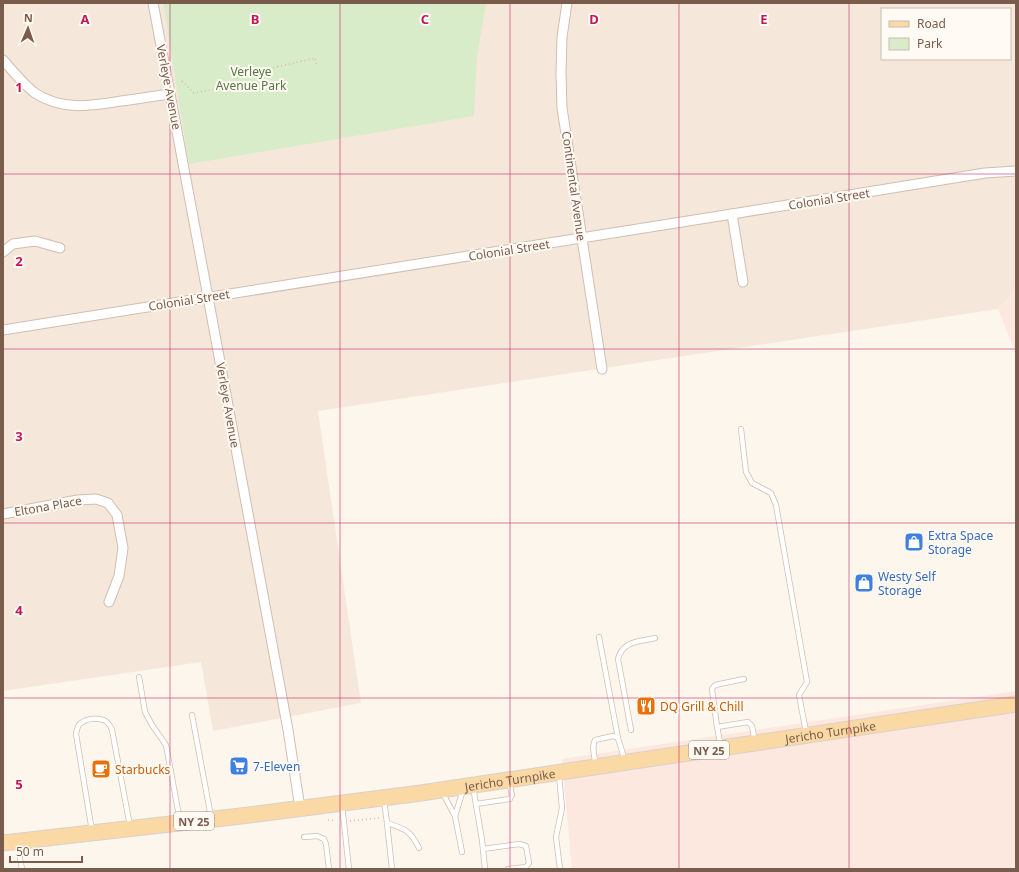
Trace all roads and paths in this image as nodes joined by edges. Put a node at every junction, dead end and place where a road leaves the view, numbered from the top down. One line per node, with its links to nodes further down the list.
1 (153, 3): 6 (street, Verleye Avenue)
2 (567, 3): 9 (street, Continental Avenue)
3 (3, 60): 6 (street)
4 (317, 67): 5 (path)
5 (182, 81)
6 (170, 94): 13 (street, Verleye Avenue)
7 (1016, 171): 8 (street, Colonial Street)
8 (732, 214): 9 (street, Colonial Street); 12 (street)
9 (581, 238): 13 (street, Colonial Street); 15 (street, Continental Avenue)
10 (60, 248): 11 (street)
11 (3, 252)
12 (743, 282)
13 (208, 297): 14 (street, Colonial Street); 40 (street, Verleye Avenue)
14 (3, 330)
15 (602, 369)
16 (741, 429): 27 (lane)
17 (3, 514): 18 (street, Eltona Place)
18 (109, 602)
19 (599, 638): 28 (lane)
20 (656, 638): 26 (lane)
21 (139, 677): 46 (lane)
22 (744, 679): 25 (lane)
23 (1016, 704): 27 (main road, Jericho Turnpike / NY 25)
24 (192, 715): 43 (lane)
25 (717, 727): 29 (lane); 30 (lane)
26 (631, 730)
27 (807, 736): 29 (main road, Jericho Turnpike / NY 25)
28 (618, 738): 31 (lane); 32 (lane)
29 (755, 744): 30 (main road, Jericho Turnpike / NY 25)
30 (721, 748): 31 (main road, Jericho Turnpike / NY 25)
31 (625, 763): 32 (main road, Jericho Turnpike / NY 25)
32 (596, 767): 33 (main road, Jericho Turnpike / NY 25)
33 (558, 774): 34 (main road, Jericho Turnpike / NY 25); 61 (lane)
34 (509, 780): 35 (main road, Jericho Turnpike / NY 25); 39 (lane)
35 (468, 786): 36 (main road, Jericho Turnpike / NY 25); 39 (lane); 41 (lane)
36 (442, 790): 37 (main road, Jericho Turnpike / NY 25); 41 (lane)
37 (384, 798): 38 (main road, Jericho Turnpike / NY 25); 47 (lane)
38 (342, 803): 40 (main road, Jericho Turnpike / NY 25); 45 (lane)
39 (476, 804): 53 (lane)
40 (300, 808): 43 (main road, Jericho Turnpike / NY 25)
41 (455, 816): 54 (lane)
42 (379, 818): 45 (path)
43 (211, 819): 46 (main road, Jericho Turnpike / NY 25)
44 (328, 820): 45 (path)
45 (344, 821): 57 (lane)
46 (180, 823): 48 (main road, Jericho Turnpike / NY 25)
47 (387, 823): 52 (lane); 58 (lane)
48 (130, 828): 49 (main road, Jericho Turnpike / NY 25); 49 (lane)
49 (92, 833): 51 (main road, Jericho Turnpike / NY 25)
50 (304, 837): 56 (lane)
51 (10, 842): 55 (lane)
52 (419, 848)
53 (483, 849): 59 (lane); 60 (lane)
54 (462, 852)
55 (22, 869)
56 (329, 869)
57 (349, 869)
58 (392, 869)
59 (485, 869)
60 (508, 869)
61 (560, 869)

